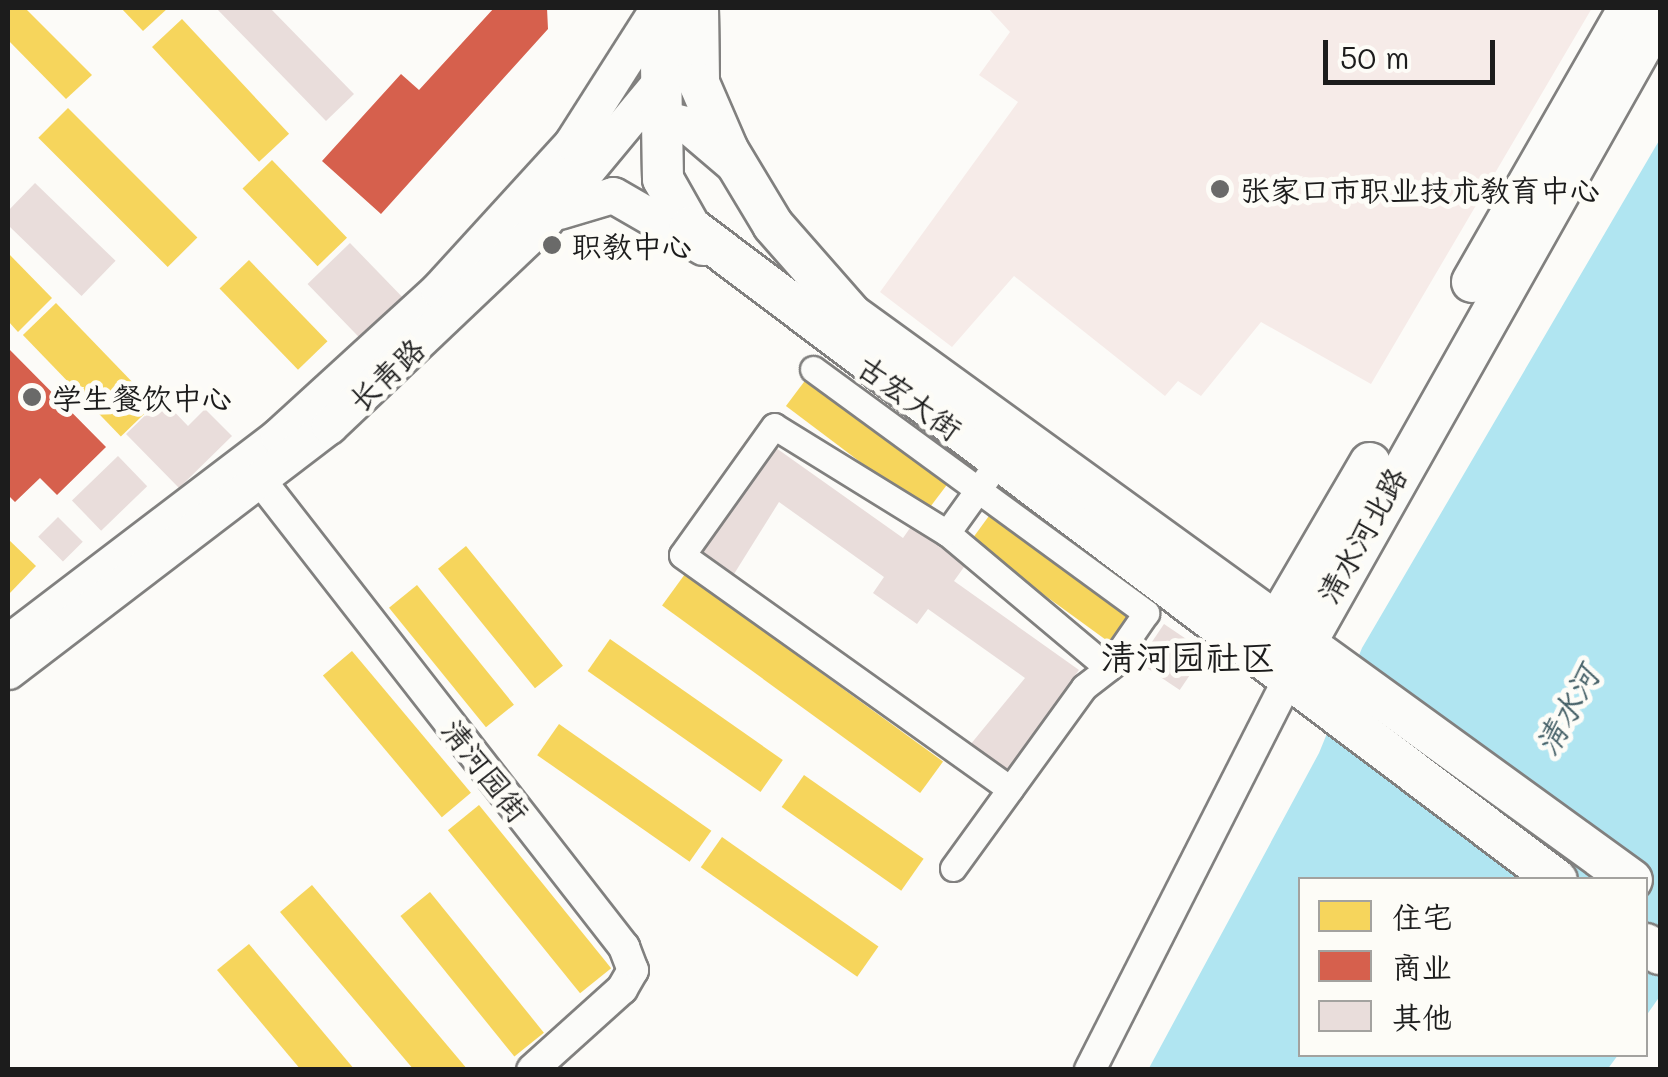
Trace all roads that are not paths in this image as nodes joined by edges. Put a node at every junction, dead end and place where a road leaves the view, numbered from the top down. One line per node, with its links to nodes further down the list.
1 (659, 8): 6 (main road, 古宏大街); 7 (main road, 长青路)
2 (690, 8): 6 (main road, 长青路)
3 (698, 8): 8 (main road, 古宏大街)
4 (1629, 8): 17 (main road, 清水河北路)
5 (1660, 14): 17 (main road, 清水河北路)
6 (654, 104): 7 (main road); 8 (main road); 9 (main road, 长青路); 10 (main road, 古宏大街)
7 (591, 118): 12 (main road, 长青路)
8 (744, 176): 17 (main road, 古宏大街)
9 (542, 224): 10 (main road); 12 (main road, 长青路)
10 (728, 264): 13 (main road, 古宏大街)
11 (813, 368): 13 (street)
12 (254, 472): 16 (main road, 长青路); 19 (main road, 长青路); 24 (street, 清河园街)
13 (988, 476): 14 (street); 15 (main road, 古宏大街); 18 (street)
14 (948, 533): 18 (street); 20 (street)
15 (1172, 588): 17 (main road, 古宏大街); 18 (street)
16 (8, 642)
17 (1288, 660): 22 (main road); 23 (main road, 古宏大街); 25 (street, 清水河北路)
18 (1108, 668): 20 (street)
19 (8, 672)
20 (1010, 789): 21 (street)
21 (953, 868)
22 (1553, 877)
23 (1628, 877)
24 (532, 1070)
25 (1090, 1070)

